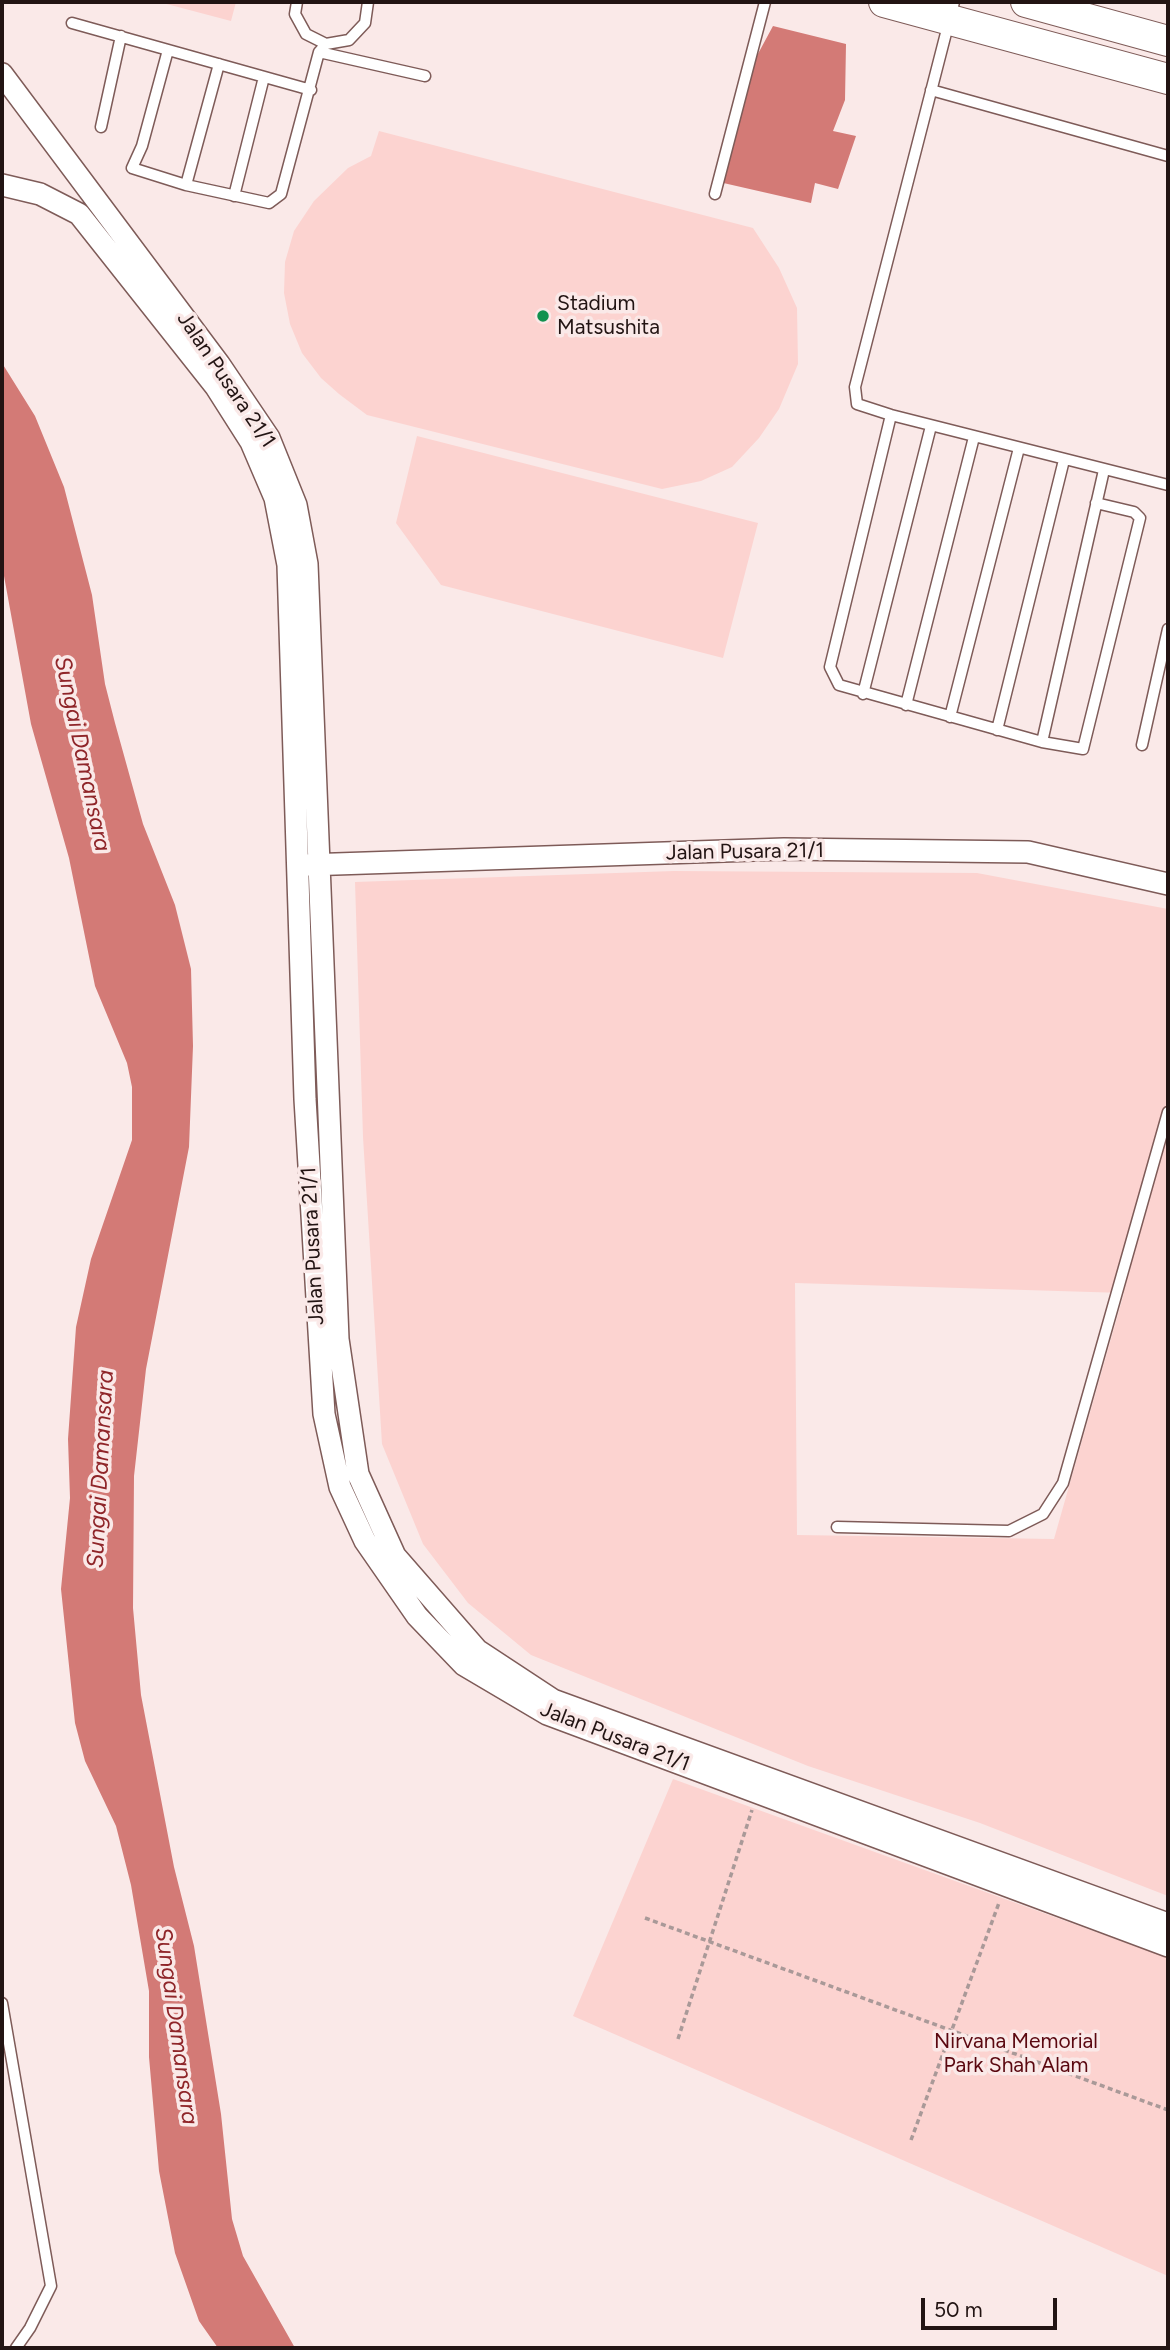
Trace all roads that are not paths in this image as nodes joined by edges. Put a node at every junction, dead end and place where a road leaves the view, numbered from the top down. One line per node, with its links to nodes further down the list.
1 (297, 2): 10 (lane)
2 (368, 2): 10 (lane)
3 (765, 2): 23 (lane)
4 (884, 2): 6 (main road)
5 (1026, 2): 9 (main road)
6 (951, 10): 16 (main road); 18 (lane)
7 (72, 23): 8 (lane)
8 (121, 36): 11 (lane); 19 (lane)
9 (1168, 41)
10 (323, 48): 14 (lane); 17 (lane)
11 (168, 50): 12 (lane); 22 (lane)
12 (219, 64): 15 (lane); 22 (lane)
13 (2, 74): 40 (street, Jalan Pusara 21/1)
14 (425, 76)
15 (264, 77): 17 (lane); 24 (lane)
16 (1168, 79)
17 (311, 90): 24 (lane)
18 (931, 90): 20 (lane); 25 (lane)
19 (101, 127)
20 (1168, 156)
21 (2, 185): 40 (street, Jalan Pusara 21/1)
22 (186, 185): 24 (lane)
23 (715, 194)
24 (234, 195)
25 (891, 415): 26 (lane); 34 (lane)
26 (931, 426): 27 (lane); 34 (lane)
27 (974, 437): 28 (lane); 35 (lane)
28 (1018, 448): 29 (lane); 36 (lane)
29 (1064, 460): 30 (lane); 37 (lane)
30 (1104, 470): 31 (lane); 32 (lane)
31 (1168, 485)
32 (1096, 503): 38 (lane); 38 (lane)
33 (1168, 629): 39 (lane)
34 (863, 694): 35 (lane)
35 (906, 705): 36 (lane)
36 (950, 717): 37 (lane)
37 (997, 730): 38 (lane)
38 (1042, 742)
39 (1142, 745)
40 (308, 865): 41 (street, Jalan Pusara 21/1); 44 (street, Jalan Pusara 21/1); 45 (street, Jalan Pusara 21/1)
41 (1168, 884)
42 (1168, 1112): 43 (lane)
43 (837, 1527)
44 (1168, 1924)
45 (1168, 1945)
46 (2, 2003): 47 (lane)
47 (16, 2348)

